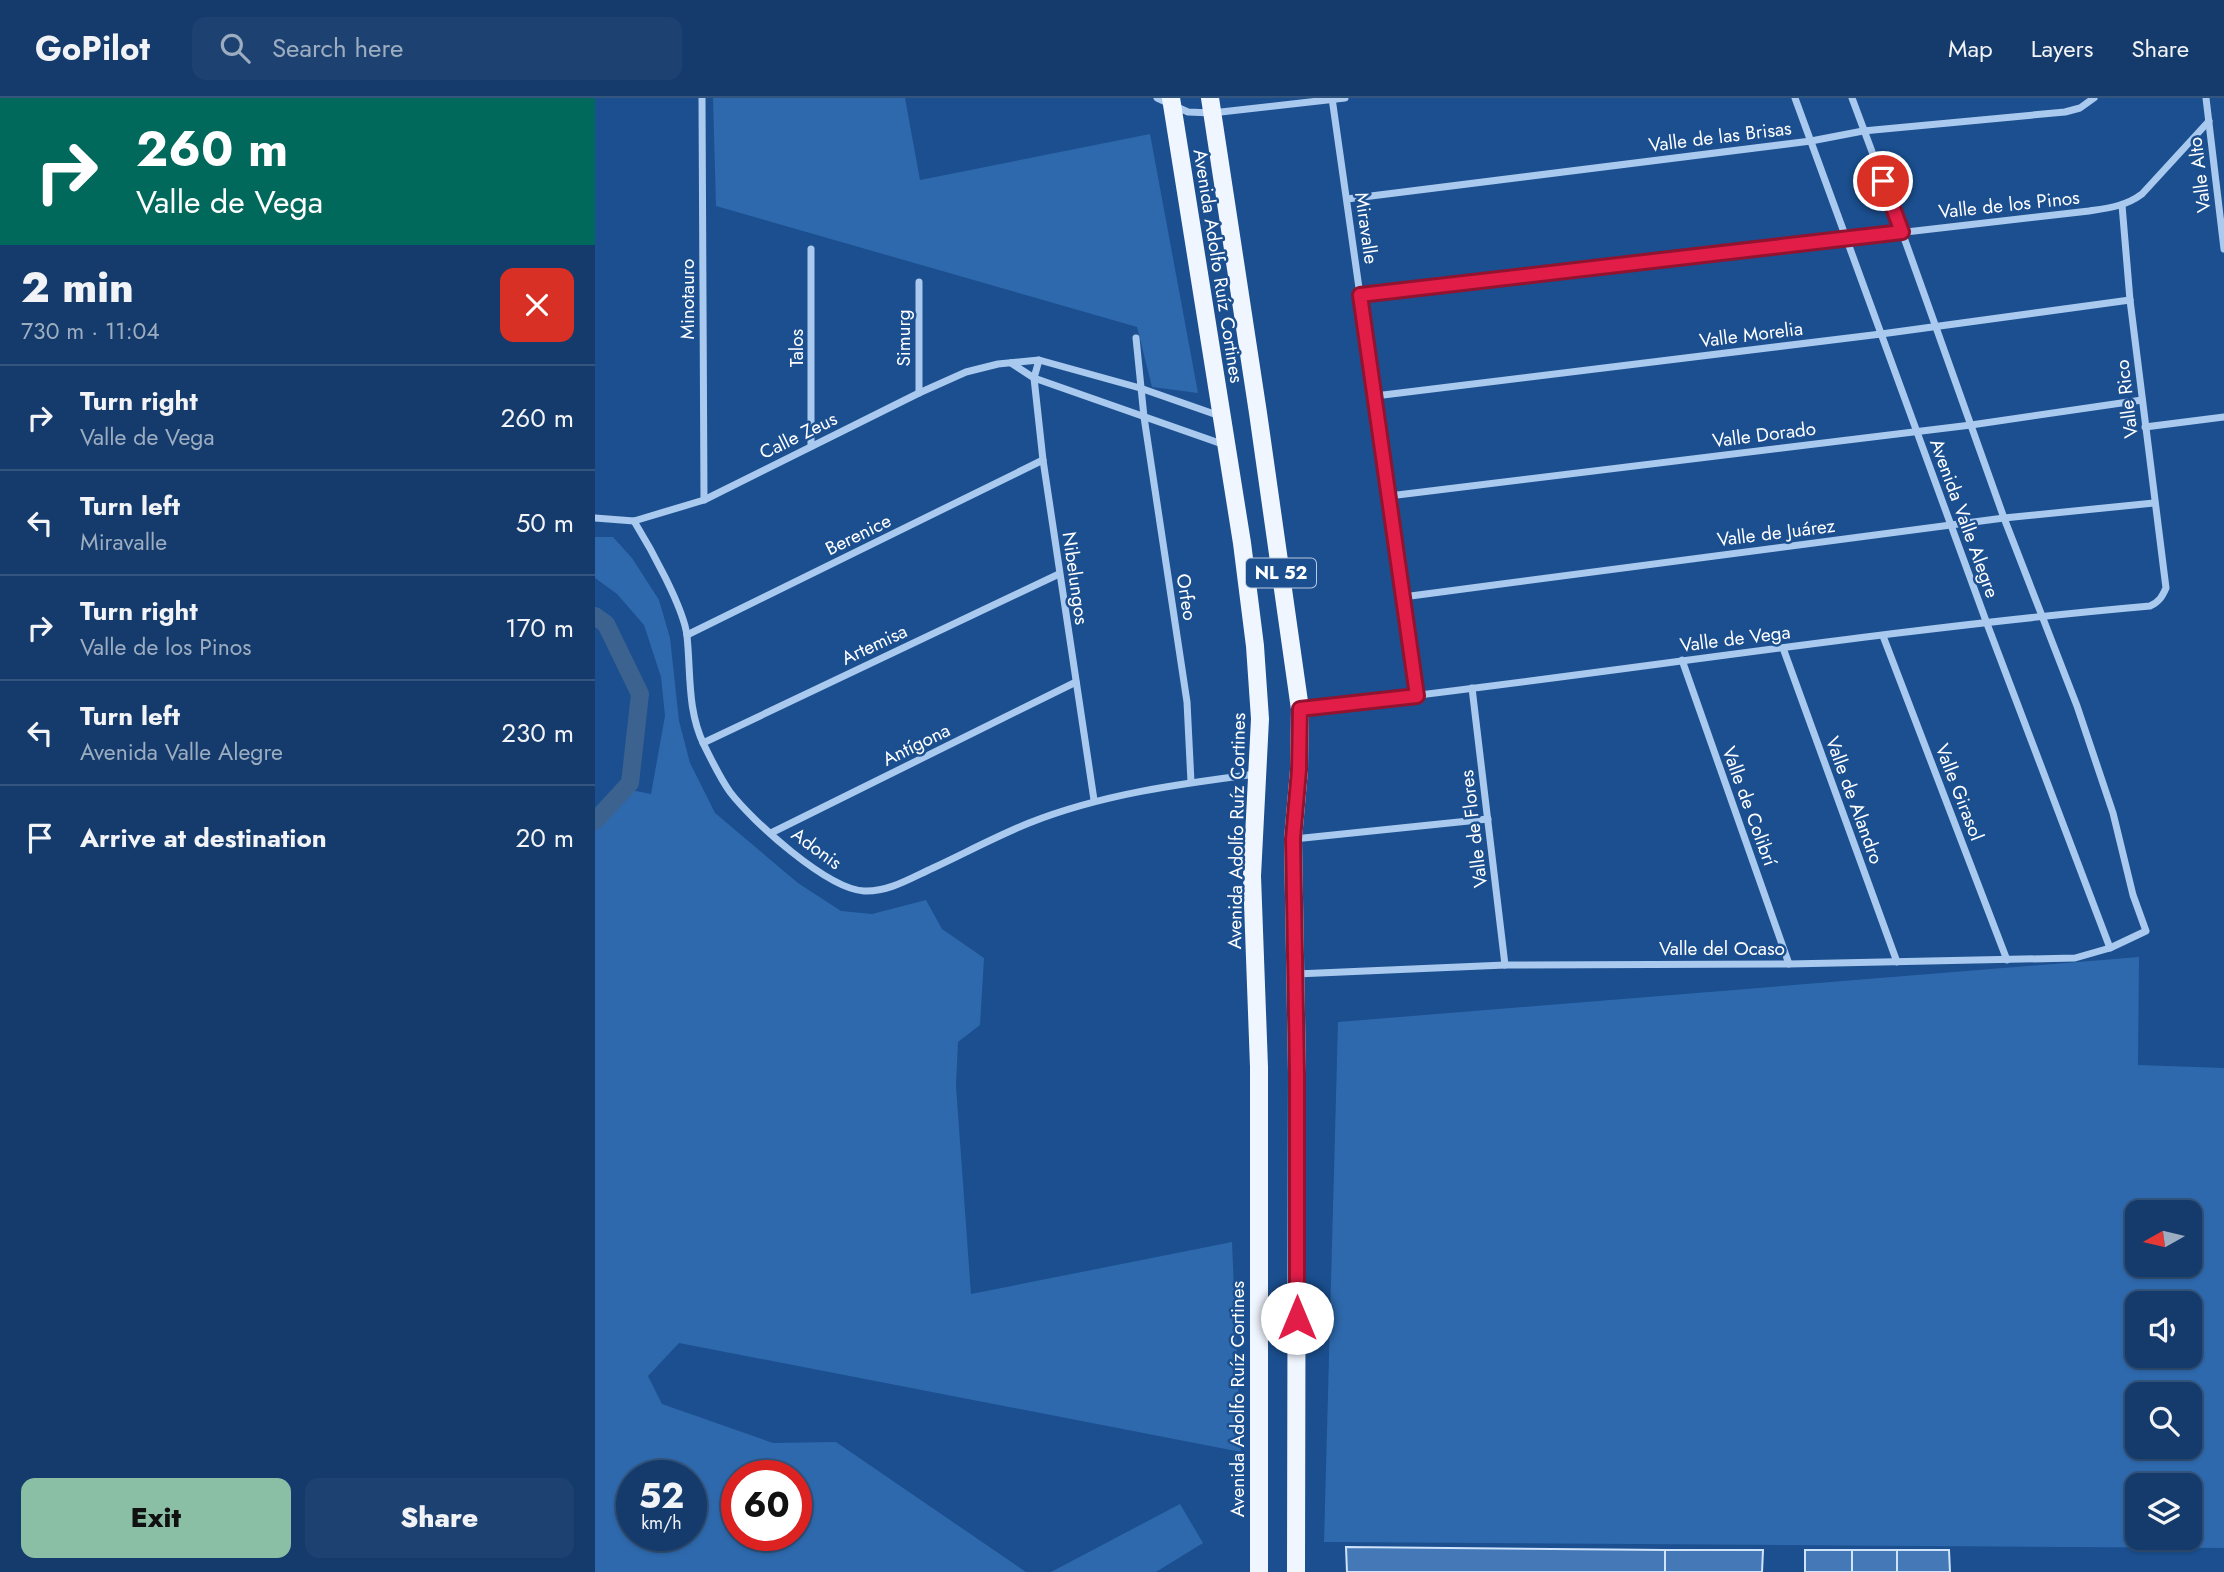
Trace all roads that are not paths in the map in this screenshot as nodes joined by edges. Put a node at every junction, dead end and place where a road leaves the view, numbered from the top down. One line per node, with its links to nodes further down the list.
1 (702, 98): 43 (street, Minotauro)
2 (1345, 98): 7 (street)
3 (1795, 98): 12 (street, Avenida Valle Alegre)
4 (1852, 98): 11 (street, Avenida Valle Alegre)
5 (2094, 98): 11 (street, Valle de las Brisas)
6 (2206, 98): 10 (street, Valle Alto)
7 (1333, 99): 9 (street); 13 (street, Miravalle)
8 (1167, 101): 9 (street); 33 (main road, Avenida Adolfo Ruíz Cortines / NL 52)
9 (1211, 105): 61 (main road, Avenida Adolfo Ruíz Cortines / NL 52)
10 (2209, 121): 14 (street, Valle Alto); 15 (street, Valle de los Pinos)
11 (1863, 131): 12 (street, Valle de las Brisas); 16 (street, Avenida Valle Alegre)
12 (1811, 141): 13 (street, Valle de las Brisas); 17 (street, Avenida Valle Alegre)
13 (1347, 199): 21 (street, Miravalle)
14 (2221, 202): 18 (street, Valle Alto)
15 (2122, 205): 16 (street, Valle de los Pinos); 22 (street, Valle Rico)
16 (1902, 232): 17 (street, Valle de los Pinos); 23 (street, Avenida Valle Alegre)
17 (1846, 238): 21 (street, Valle de los Pinos); 24 (street, Avenida Valle Alegre)
18 (2224, 248)
19 (811, 249): 39 (street, Talos)
20 (919, 282): 30 (street, Simurg)
21 (1360, 295): 31 (street, Miravalle)
22 (2130, 299): 23 (street, Valle Morelia); 32 (street, Valle Rico)
23 (1936, 326): 24 (street, Valle Morelia); 36 (street, Avenida Valle Alegre)
24 (1881, 334): 31 (street, Valle Morelia); 38 (street, Avenida Valle Alegre)
25 (1136, 338): 29 (street, Orfeo)
26 (1039, 360): 27 (street, Calle Zeus); 28 (street, Nibelungos); 29 (street, Calle Zeus)
27 (1011, 363): 28 (street); 30 (street, Calle Zeus)
28 (1034, 378): 34 (street); 41 (street, Nibelungos)
29 (1140, 388): 33 (street, Calle Zeus); 34 (street, Orfeo)
30 (919, 393): 39 (street, Calle Zeus)
31 (1375, 396): 42 (street, Miravalle)
32 (2142, 400): 36 (street, Valle Dorado); 37 (street, Valle Rico)
33 (1221, 416): 40 (main road, Avenida Adolfo Ruíz Cortines / NL 52)
34 (1144, 417): 40 (street); 64 (street, Orfeo)
35 (2224, 417): 37 (street)
36 (1971, 425): 38 (street, Valle Dorado); 46 (street, Avenida Valle Alegre)
37 (2145, 427): 44 (street, Valle Rico)
38 (1917, 431): 42 (street, Valle Dorado); 48 (street, Avenida Valle Alegre)
39 (811, 446): 43 (street, Calle Zeus)
40 (1226, 446): 63 (main road, Avenida Adolfo Ruíz Cortines / NL 52)
41 (1042, 460): 49 (street, Nibelungos); 54 (street, Berenice)
42 (1389, 496): 51 (street, Miravalle)
43 (704, 500): 47 (street, Calle Zeus)
44 (2154, 503): 46 (street, Valle de Juárez); 50 (street, Valle Rico)
45 (595, 518): 47 (street, Calle Zeus)
46 (2004, 518): 48 (street, Valle de Juárez); 52 (street, Avenida Valle Alegre)
47 (635, 521): 54 (street, Adonis)
48 (1951, 525): 51 (street, Valle de Juárez); 53 (street, Avenida Valle Alegre)
49 (1059, 573): 58 (street, Nibelungos); 62 (street, Artemisa)
50 (2166, 588): 52 (street, Valle de Vega)
51 (1403, 597): 60 (street, Miravalle)
52 (2042, 615): 53 (street, Valle de Vega); 69 (street, Avenida Valle Alegre)
53 (1986, 621): 55 (street, Valle de Vega); 70 (street, Avenida Valle Alegre)
54 (687, 635): 62 (street, Adonis)
55 (1883, 636): 56 (street, Valle de Vega); 71 (street, Valle Girasol)
56 (1783, 648): 57 (street, Valle de Vega); 72 (street, Valle de Alandro)
57 (1682, 660): 59 (street, Valle de Vega); 73 (street, Valle de Colibrí)
58 (1076, 682): 65 (street, Nibelungos); 67 (street, Antígona)
59 (1472, 688): 60 (street, Valle de Vega); 66 (street, Valle de Flores)
60 (1417, 696): 61 (street, Valle de Vega)
61 (1300, 709): 68 (main road, Avenida Adolfo Ruíz Cortines / NL 52)
62 (703, 743): 67 (street, Adonis)
63 (1258, 774): 64 (street, Adonis); 76 (main road, Avenida Adolfo Ruíz Cortines / NL 52)
64 (1191, 782): 65 (street, Adonis)
65 (1094, 800): 67 (street, Adonis)
66 (1488, 819): 68 (street); 74 (street, Valle de Flores)
67 (771, 833)
68 (1293, 839): 75 (main road, Avenida Adolfo Ruíz Cortines / NL 52)
69 (2145, 931): 70 (street, Valle del Ocaso)
70 (2110, 948): 71 (street, Valle del Ocaso)
71 (2007, 960): 72 (street, Valle del Ocaso)
72 (1897, 962): 73 (street, Valle del Ocaso)
73 (1790, 964): 74 (street, Valle del Ocaso)
74 (1505, 965): 75 (street, Valle del Ocaso)
75 (1294, 974): 77 (main road, Avenida Adolfo Ruíz Cortines / NL 52)
76 (1259, 1572)
77 (1296, 1572)

